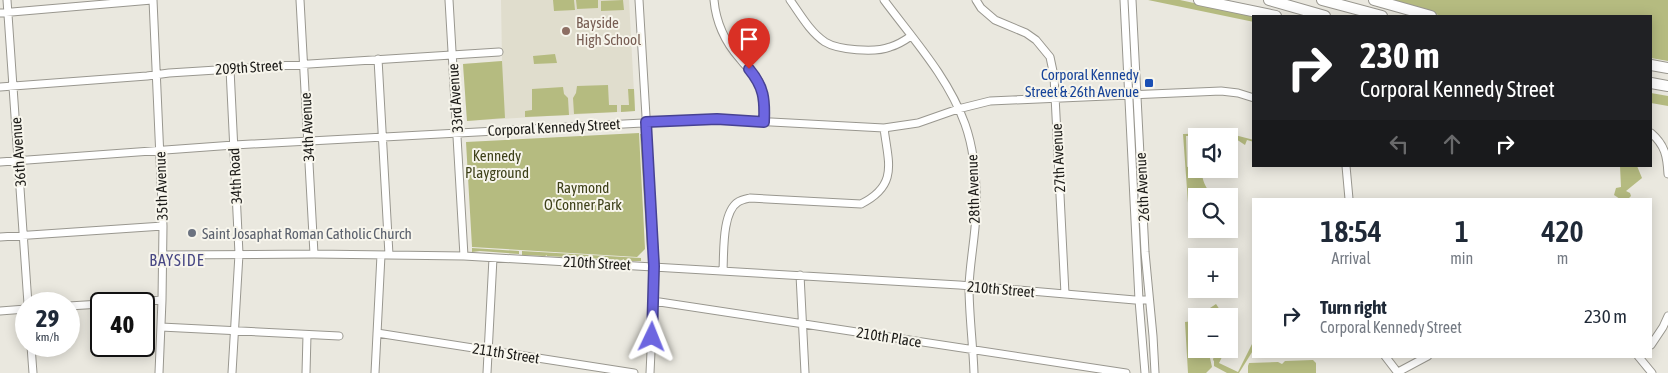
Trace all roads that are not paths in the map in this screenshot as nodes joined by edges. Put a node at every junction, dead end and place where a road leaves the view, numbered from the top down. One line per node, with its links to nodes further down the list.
1 (7, 0): 16 (street, 36th Avenue)
2 (153, 0): 16 (street); 29 (street, 35th Avenue)
3 (300, 0): 25 (street, 34th Avenue)
4 (449, 0): 23 (street, 33rd Avenue)
5 (639, 0): 39 (street)
6 (714, 0): 40 (street)
7 (790, 0): 21 (street)
8 (884, 0): 21 (street, 28th Avenue)
9 (976, 0): 37 (street, 27th Avenue)
10 (1124, 0): 35 (street, 26th Avenue)
11 (1132, 0): 34 (street, 26th Avenue)
12 (1199, 0): 17 (highway)
13 (1269, 0): 18 (highway)
14 (1322, 0): 19 (highway)
15 (1374, 0): 20 (highway)
16 (4, 12): 31 (street, 36th Avenue)
17 (1271, 15)
18 (1322, 15)
19 (1378, 15)
20 (1427, 15)
21 (911, 36): 38 (street, 28th Avenue)
22 (499, 52): 23 (street, 209th Street)
23 (452, 55): 24 (street, 209th Street); 42 (street, 33rd Avenue)
24 (378, 59): 25 (street, 209th Street); 44 (street)
25 (304, 64): 27 (street, 209th Street); 45 (street, 34th Avenue)
26 (1652, 65): 28 (highway)
27 (230, 68): 29 (street, 209th Street); 46 (street, 34th Road)
28 (1668, 68)
29 (157, 74): 31 (street, 209th Street); 47 (street, 35th Avenue)
30 (1652, 83): 32 (highway)
31 (13, 86): 33 (street, 209th Street); 48 (street, 36th Avenue)
32 (1668, 86)
33 (0, 87)
34 (1137, 94): 35 (street, Corporal Kennedy Street); 36 (street, Corporal Kennedy Street); 71 (street, 26th Avenue)
35 (1129, 95): 37 (street, Corporal Kennedy Street); 70 (street, 26th Avenue)
36 (1252, 97)
37 (1055, 98): 38 (street, Corporal Kennedy Street); 67 (street, 27th Avenue)
38 (958, 109): 41 (street, Corporal Kennedy Street); 65 (street, 28th Avenue)
39 (646, 122): 40 (street, Corporal Kennedy Street); 42 (street, Corporal Kennedy Street); 62 (street)
40 (764, 122): 41 (street, Corporal Kennedy Street)
41 (884, 128): 63 (street)
42 (457, 132): 44 (street, Corporal Kennedy Street); 60 (street, 33rd Avenue)
43 (1652, 134): 51 (street)
44 (383, 137): 45 (street, Corporal Kennedy Street); 59 (street)
45 (308, 141): 46 (street, Corporal Kennedy Street); 57 (street, 34th Avenue)
46 (234, 145): 47 (street, Corporal Kennedy Street); 56 (street, 34th Road)
47 (160, 150): 48 (street, Corporal Kennedy Street); 53 (street, 35th Avenue)
48 (18, 160): 49 (street, Corporal Kennedy Street); 54 (street, 36th Avenue)
49 (0, 162)
50 (1346, 167): 52 (street)
51 (1668, 174)
52 (1349, 198)
53 (163, 226): 54 (street); 58 (street, 35th Avenue)
54 (24, 235): 55 (street); 66 (street, 36th Avenue)
55 (0, 237)
56 (238, 254): 57 (street, 210th Street); 58 (street, 210th Street); 78 (street, 34th Road)
57 (314, 254): 59 (street, 210th Street)
58 (163, 255): 69 (street, 35th Avenue)
59 (385, 255): 60 (street, 210th Street); 79 (street)
60 (464, 256): 61 (street, 210th Street)
61 (493, 258): 62 (street, 210th Street); 83 (street)
62 (654, 266): 63 (street, 210th Street); 72 (street)
63 (723, 270): 64 (street, 210th Street)
64 (800, 275): 65 (street, 210th Street); 76 (street)
65 (970, 286): 67 (street, 210th Street); 84 (street, 28th Avenue)
66 (27, 292)
67 (1065, 294): 70 (street, 210th Street)
68 (155, 300): 69 (street)
69 (162, 300): 77 (street, 35th Avenue)
70 (1139, 300): 71 (street, 210th Street); 100 (street, 26th Avenue)
71 (1149, 300): 101 (street, 26th Avenue)
72 (653, 301): 76 (street, 210th Place); 96 (street)
73 (15, 310): 74 (street)
74 (0, 311)
75 (1668, 316): 82 (street)
76 (804, 324): 84 (street, 210th Place); 97 (street)
77 (161, 328): 78 (street); 90 (street, 35th Avenue)
78 (234, 331): 80 (street); 91 (street, 34th Road)
79 (377, 333): 83 (street, 211th Street); 93 (street)
80 (308, 335): 81 (street); 92 (street)
81 (339, 336)
82 (1652, 343)
83 (488, 350): 94 (street); 95 (street, 211th Street)
84 (973, 350): 98 (street, 28th Avenue); 99 (street, 210th Place)
85 (32, 357): 89 (street)
86 (1387, 358): 102 (street)
87 (1424, 358): 102 (street)
88 (1641, 358): 103 (street)
89 (33, 373)
90 (159, 373)
91 (232, 373)
92 (306, 373)
93 (375, 373)
94 (487, 373)
95 (634, 373)
96 (650, 373)
97 (805, 373)
98 (974, 373)
99 (1126, 373)
100 (1145, 373)
101 (1155, 373)
102 (1398, 373)
103 (1652, 373)

